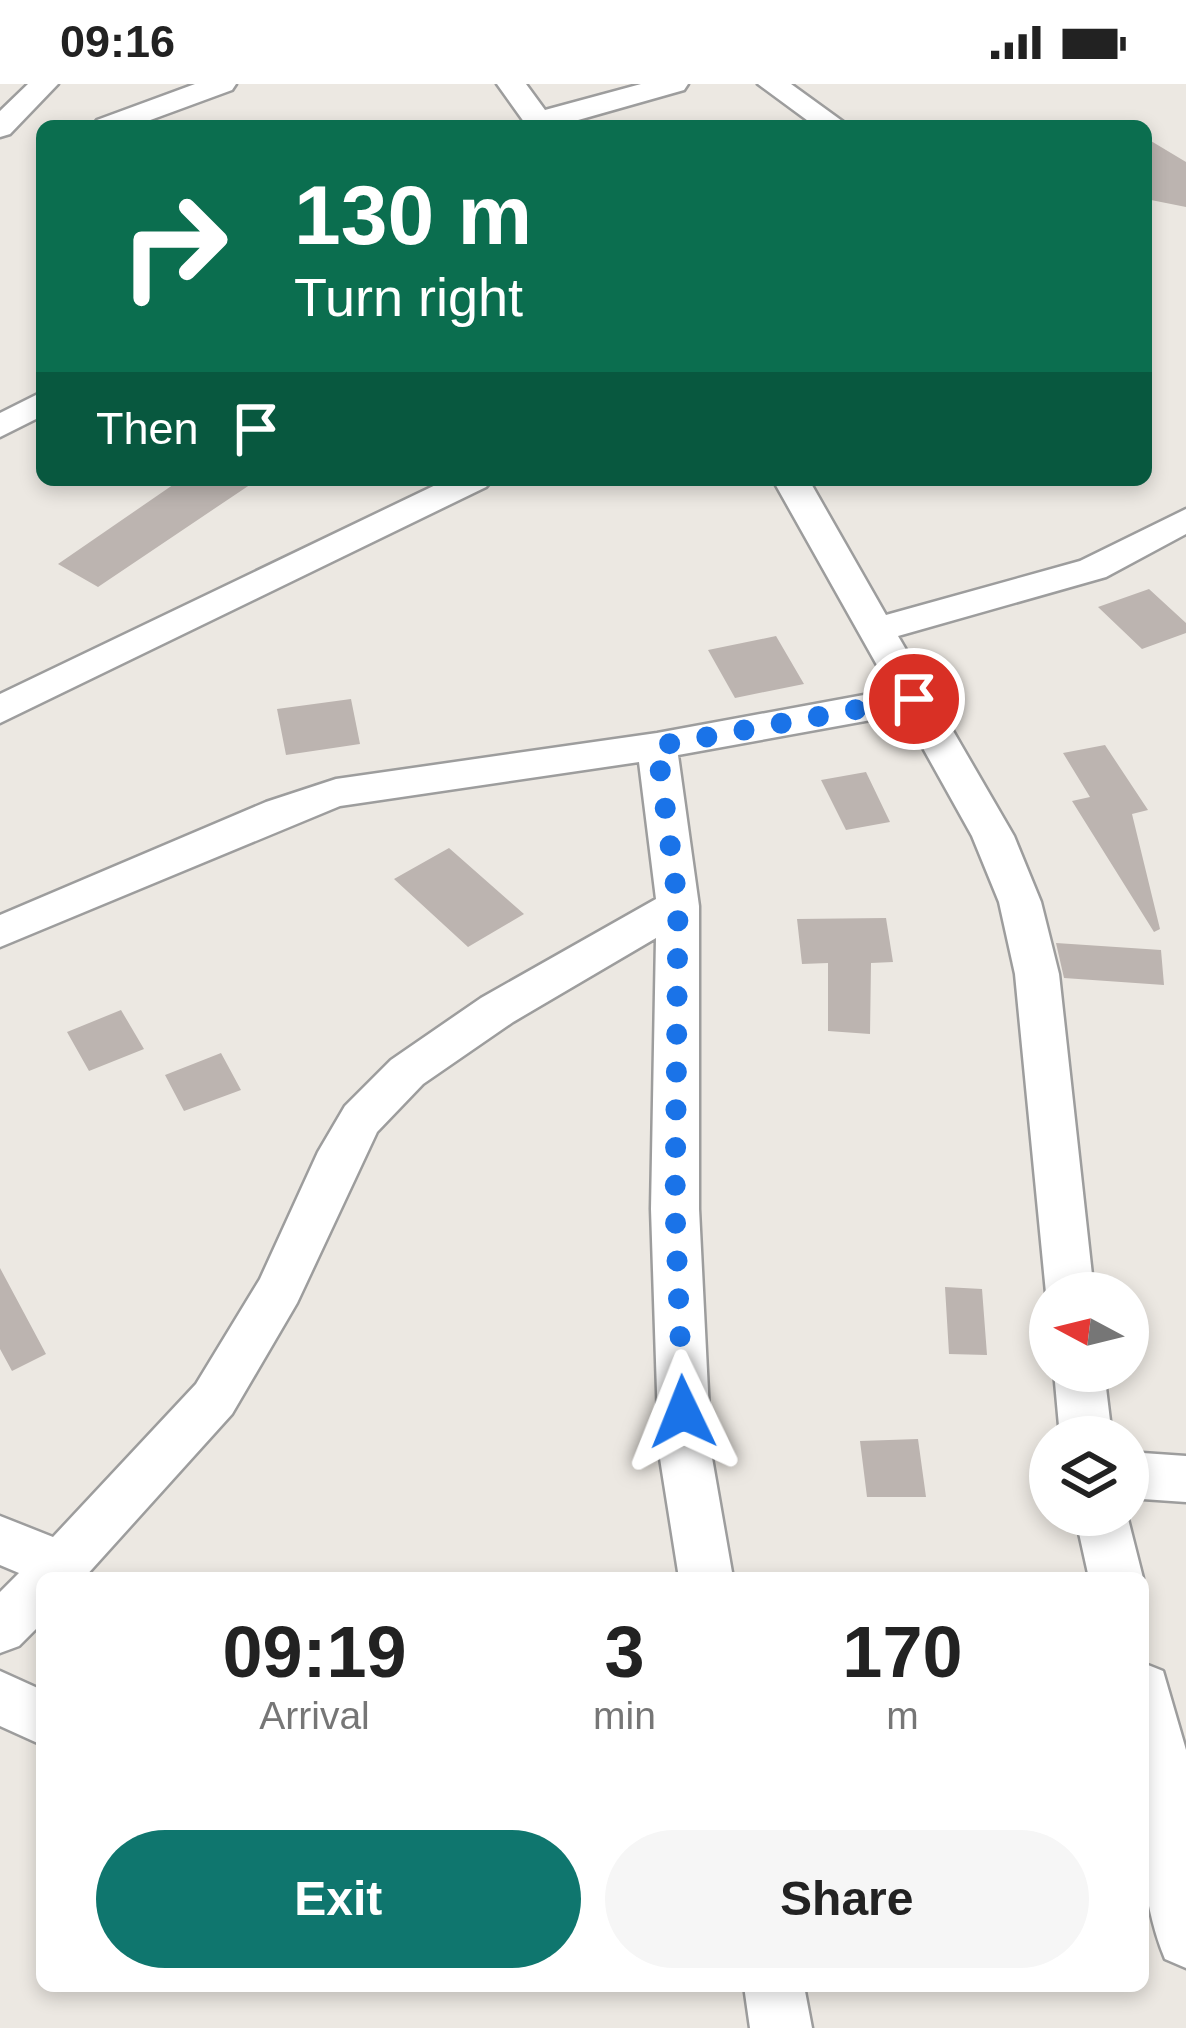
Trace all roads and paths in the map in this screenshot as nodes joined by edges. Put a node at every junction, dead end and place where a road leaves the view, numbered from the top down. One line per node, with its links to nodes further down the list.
1 (44, 84): 10 (street)
2 (222, 84): 6 (street)
3 (511, 84): 7 (street)
4 (674, 84): 8 (street)
5 (772, 84): 9 (street)
6 (123, 120)
7 (537, 120)
8 (553, 120)
9 (825, 120)
10 (0, 130): 11 (street)
11 (36, 131)
12 (36, 406): 13 (street)
13 (0, 427)
14 (462, 486): 19 (street)
15 (794, 486): 17 (street)
16 (1186, 520): 17 (street)
17 (875, 630): 18 (street)
18 (914, 699): 20 (street); 23 (street)
19 (0, 710)
20 (657, 746): 21 (street); 22 (street)
21 (678, 905): 29 (street); 30 (street)
22 (0, 932)
23 (1068, 1272)
24 (1149, 1476): 25 (street)
25 (1186, 1479)
26 (1106, 1536): 31 (street)
27 (0, 1540): 28 (street)
28 (45, 1572)
29 (57, 1572)
30 (705, 1572)
31 (1115, 1572)
32 (36, 1593): 33 (street)
33 (0, 1628)
34 (0, 1697): 35 (street)
35 (36, 1716)
36 (1149, 1716): 37 (street)
37 (1186, 1938)
38 (775, 1992): 39 (street)
39 (781, 2028)

